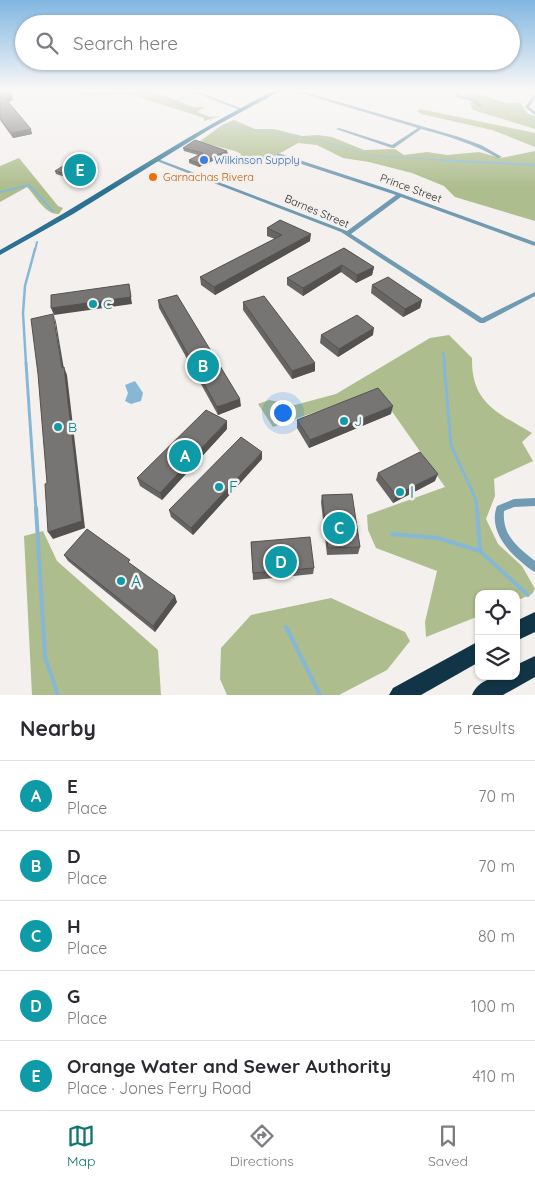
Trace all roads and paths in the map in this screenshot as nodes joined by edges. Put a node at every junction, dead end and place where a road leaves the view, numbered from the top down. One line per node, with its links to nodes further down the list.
1 (219, 122): 7 (main road)
2 (405, 122): 3 (street)
3 (421, 127): 4 (street); 6 (street)
4 (338, 128)
5 (279, 156): 8 (street, Prince Street)
6 (500, 157)
7 (156, 160): 9 (street, Barnes Street); 11 (main road)
8 (400, 195): 9 (street); 10 (street, Prince Street)
9 (347, 234): 12 (street, Barnes Street)
10 (535, 244)
11 (0, 253)
12 (535, 294)
13 (535, 502): 14 (street)
14 (535, 567)
15 (535, 622): 16 (highway)
16 (520, 629)
17 (475, 653): 21 (highway)
18 (535, 666): 19 (highway)
19 (520, 674)
20 (509, 680): 22 (highway)
21 (400, 695)
22 (483, 695)

